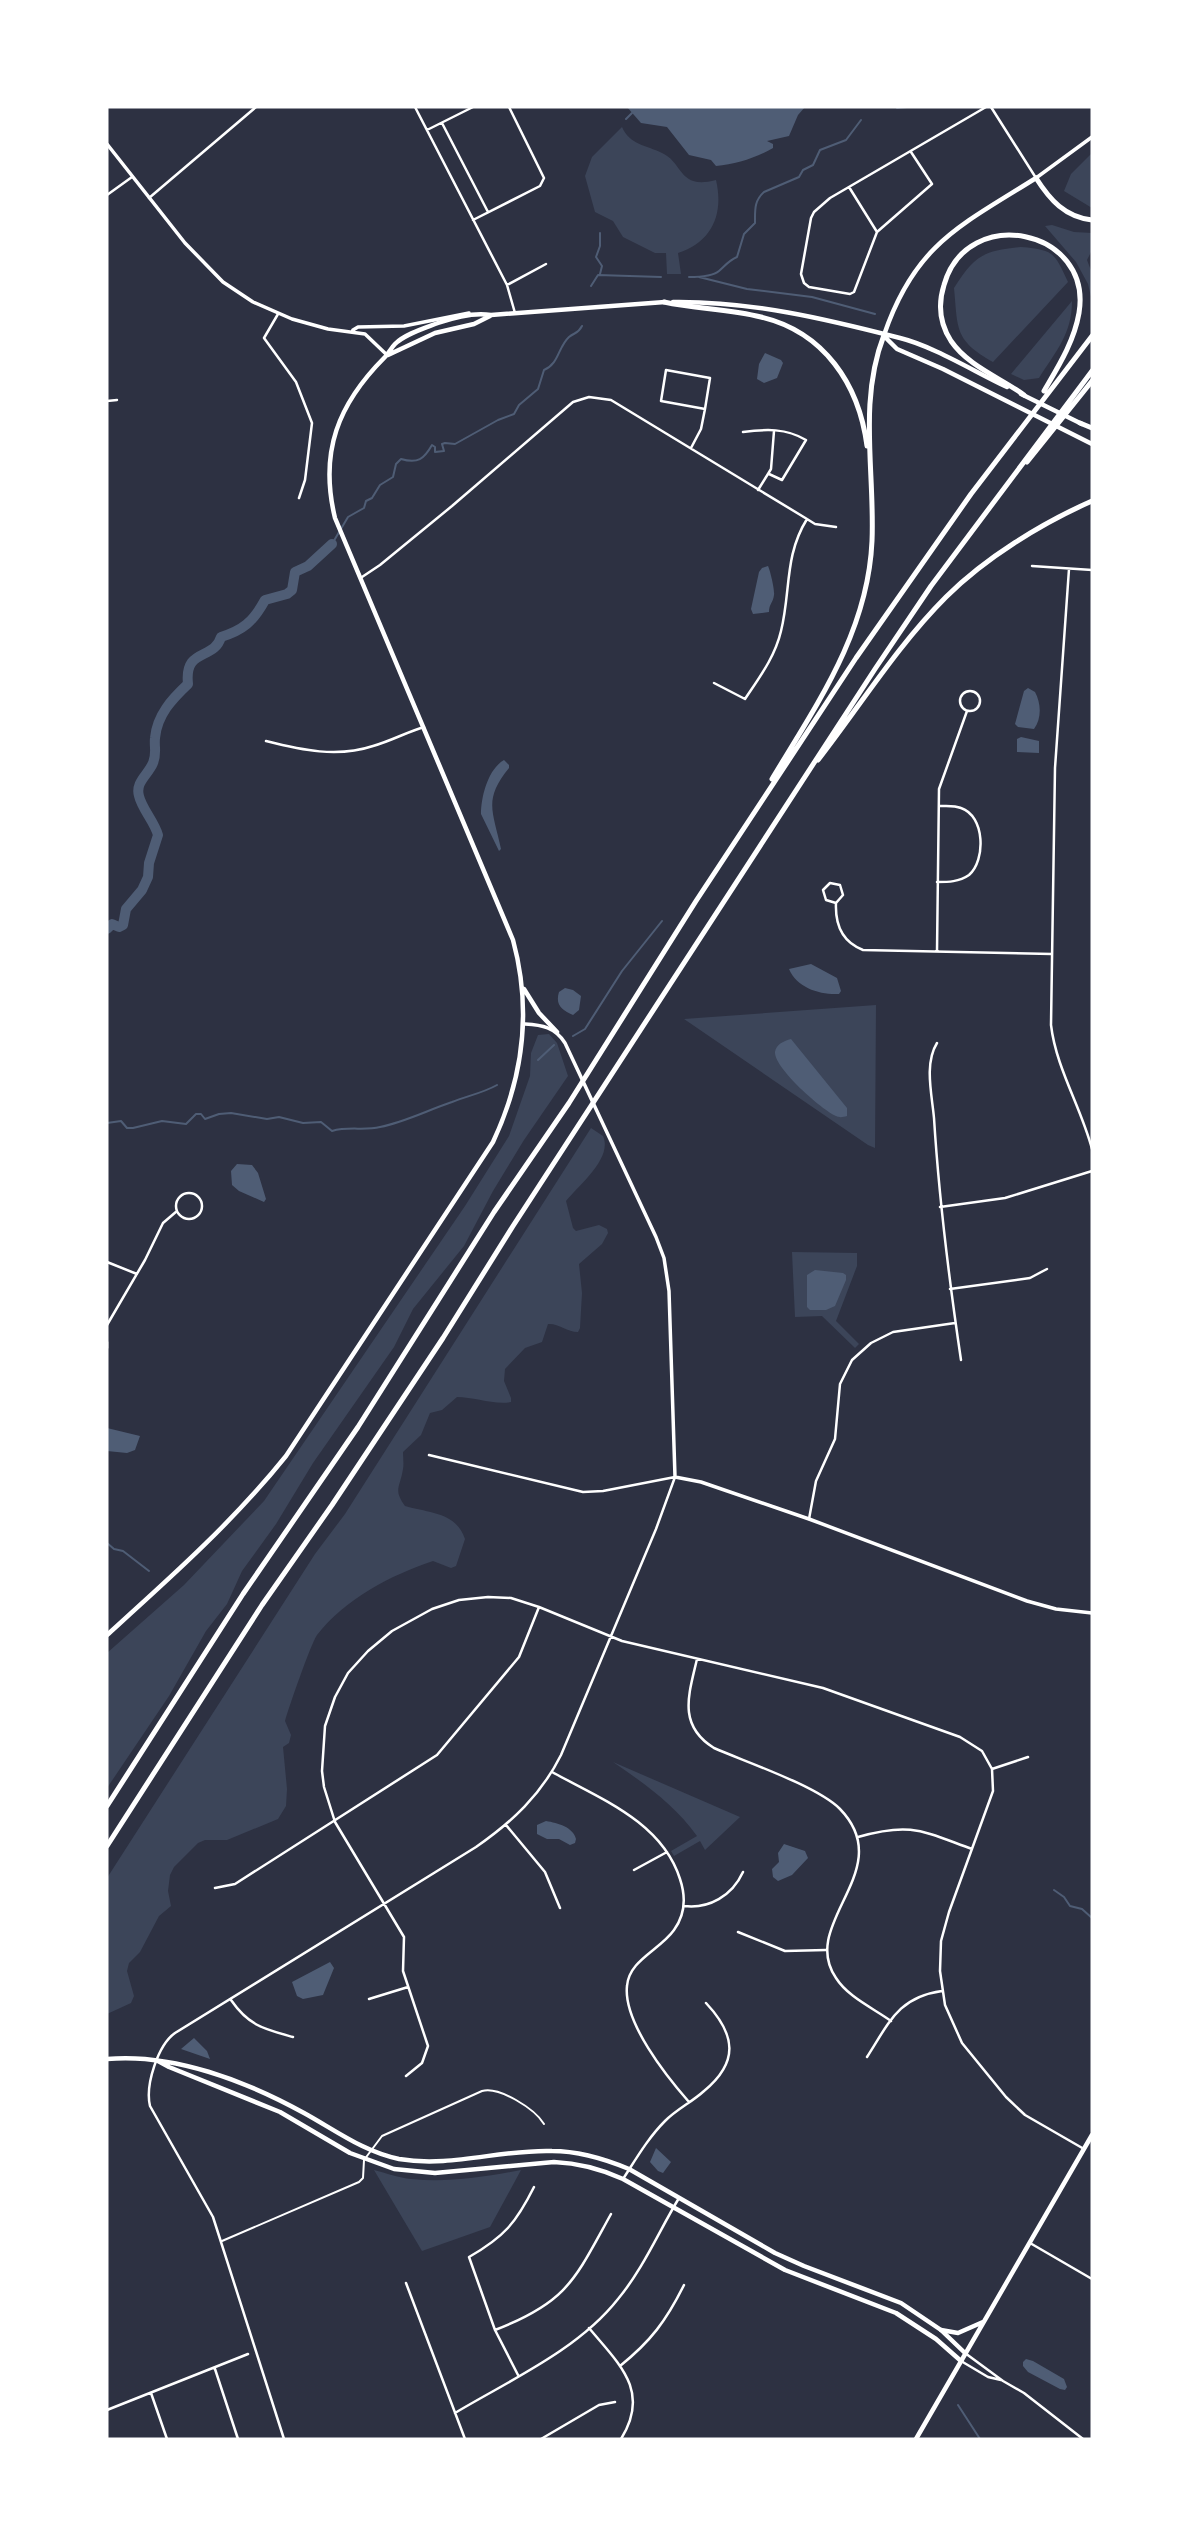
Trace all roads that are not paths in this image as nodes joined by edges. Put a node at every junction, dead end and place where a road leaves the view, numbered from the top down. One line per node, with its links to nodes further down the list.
1 (256, 107): 16 (street)
2 (415, 107): 8 (street)
3 (473, 107): 7 (street)
4 (509, 107): 17 (street)
5 (986, 107): 11 (street)
6 (991, 107): 13 (street)
7 (442, 122): 8 (street); 17 (street)
8 (427, 130): 18 (street)
9 (1092, 137): 13 (street)
10 (107, 144): 12 (street)
11 (911, 152): 14 (street); 20 (street)
12 (132, 177): 15 (street); 16 (street)
13 (1036, 178): 19 (highway); 29 (main road)
14 (849, 187): 20 (street); 20 (street)
15 (107, 195)
16 (149, 198): 26 (street)
17 (488, 212): 18 (street)
18 (473, 220): 22 (street)
19 (1092, 220)
20 (877, 232)
21 (546, 264): 22 (street)
22 (506, 285): 25 (street)
23 (664, 302): 25 (main road); 29 (main road); 46 (highway)
24 (482, 313): 27 (main road); 28 (street); 31 (main road)
25 (515, 313): 27 (main road)
26 (278, 314): 28 (street); 49 (street)
27 (491, 315): 31 (main road)
28 (352, 331): 31 (street)
29 (884, 335): 35 (main road); 44 (main road); 46 (highway)
30 (1092, 336): 34 (highway)
31 (387, 355): 56 (main road)
32 (1092, 371): 37 (highway)
33 (1092, 381): 37 (highway)
34 (1048, 388): 35 (highway); 63 (highway)
35 (1024, 395): 40 (main road)
36 (117, 400): 38 (street)
37 (1073, 400): 61 (highway)
38 (107, 401)
39 (705, 409): 39 (street); 45 (street)
40 (1080, 423): 42 (highway)
41 (774, 429): 43 (street); 47 (street); 47 (street)
42 (1092, 429)
43 (743, 432)
44 (1092, 444)
45 (691, 448): 48 (street); 56 (street)
46 (870, 473): 63 (highway)
47 (769, 474): 48 (street)
48 (758, 490): 51 (street)
49 (299, 498)
50 (1092, 501): 61 (highway)
51 (807, 519): 52 (street); 57 (street)
52 (836, 527)
53 (1032, 566): 54 (street)
54 (1069, 569): 55 (street); 67 (street)
55 (1092, 570)
56 (359, 578): 59 (main road)
57 (715, 683)
58 (967, 711): 58 (street); 62 (street)
59 (424, 727): 60 (street); 68 (main road)
60 (266, 741)
61 (790, 796): 100 (highway)
62 (937, 806): 64 (street); 64 (street)
63 (733, 844): 96 (highway)
64 (937, 882): 66 (street)
65 (836, 903): 65 (street); 66 (street)
66 (937, 951): 67 (street)
67 (1052, 954): 72 (street)
68 (523, 987): 69 (main road); 70 (main road)
69 (525, 1024): 70 (street); 90 (main road)
70 (557, 1032): 86 (street)
71 (936, 1043): 74 (street)
72 (1092, 1149)
73 (1092, 1171): 74 (street)
74 (940, 1208): 79 (street)
75 (177, 1211): 75 (street); 78 (street)
76 (107, 1262): 78 (street)
77 (1047, 1269): 79 (street)
78 (137, 1274): 81 (street)
79 (950, 1289): 80 (street)
80 (956, 1322): 84 (street); 87 (street)
81 (107, 1325)
82 (107, 1342): 83 (street)
83 (107, 1348)
84 (961, 1360)
85 (429, 1455): 86 (street)
86 (675, 1478): 87 (street); 91 (street)
87 (808, 1519): 89 (street)
88 (539, 1607): 91 (street); 97 (street); 97 (street)
89 (1092, 1614)
90 (107, 1635)
91 (611, 1636): 92 (street); 95 (street)
92 (697, 1658): 94 (street); 99 (street)
93 (1028, 1757): 94 (street)
94 (992, 1769): 101 (street)
95 (552, 1773): 98 (street); 102 (street)
96 (107, 1806)
97 (335, 1822): 105 (street); 106 (street)
98 (506, 1825): 106 (street); 108 (street)
99 (856, 1838): 101 (street); 110 (street)
100 (107, 1846)
101 (972, 1849): 112 (street)
102 (667, 1852): 103 (street); 107 (street)
103 (634, 1870)
104 (743, 1872): 107 (street)
105 (215, 1888)
106 (385, 1903): 111 (street); 113 (street)
107 (684, 1906): 122 (street)
108 (560, 1908)
109 (738, 1932): 110 (street)
110 (826, 1950): 116 (street)
111 (408, 1987): 114 (street); 121 (street)
112 (942, 1990): 116 (street); 125 (street)
113 (231, 2000): 117 (street); 120 (street)
114 (369, 2000)
115 (706, 2003): 122 (street)
116 (891, 2021): 118 (street)
117 (293, 2036)
118 (867, 2057)
119 (107, 2059): 120 (main road)
120 (158, 2060): 126 (main road); 127 (main road); 134 (street)
121 (406, 2076)
122 (689, 2102): 128 (street)
123 (544, 2124): 126 (lane)
124 (1092, 2135): 125 (main road)
125 (1084, 2149): 135 (main road)
126 (371, 2150): 127 (lane); 128 (main road)
127 (364, 2163): 129 (main road); 134 (lane)
128 (629, 2169): 129 (street); 131 (main road)
129 (623, 2179): 132 (main road)
130 (534, 2187): 141 (street)
131 (679, 2198): 132 (street); 142 (main road)
132 (674, 2207): 140 (street); 146 (main road)
133 (611, 2214): 141 (street)
134 (221, 2242): 143 (street)
135 (1030, 2243): 136 (street); 139 (main road)
136 (1092, 2279)
137 (407, 2283): 154 (street)
138 (684, 2285): 147 (street)
139 (984, 2321): 142 (main road); 144 (main road)
140 (589, 2328): 147 (street); 149 (street)
141 (495, 2330): 149 (street)
142 (941, 2330): 144 (main road)
143 (256, 2350): 145 (lane); 157 (street)
144 (965, 2353): 146 (main road); 150 (street)
145 (248, 2354): 148 (street)
146 (961, 2361): 150 (street); 161 (main road)
147 (620, 2366): 160 (street)
148 (215, 2368): 151 (street); 156 (street)
149 (518, 2375): 154 (street)
150 (1003, 2381): 162 (street)
151 (151, 2393): 153 (street); 155 (street)
152 (615, 2402): 159 (street)
153 (107, 2410)
154 (455, 2413): 158 (street)
155 (166, 2439)
156 (238, 2439)
157 (284, 2439)
158 (465, 2439)
159 (541, 2439)
160 (621, 2439)
161 (916, 2439)
162 (1083, 2439)

